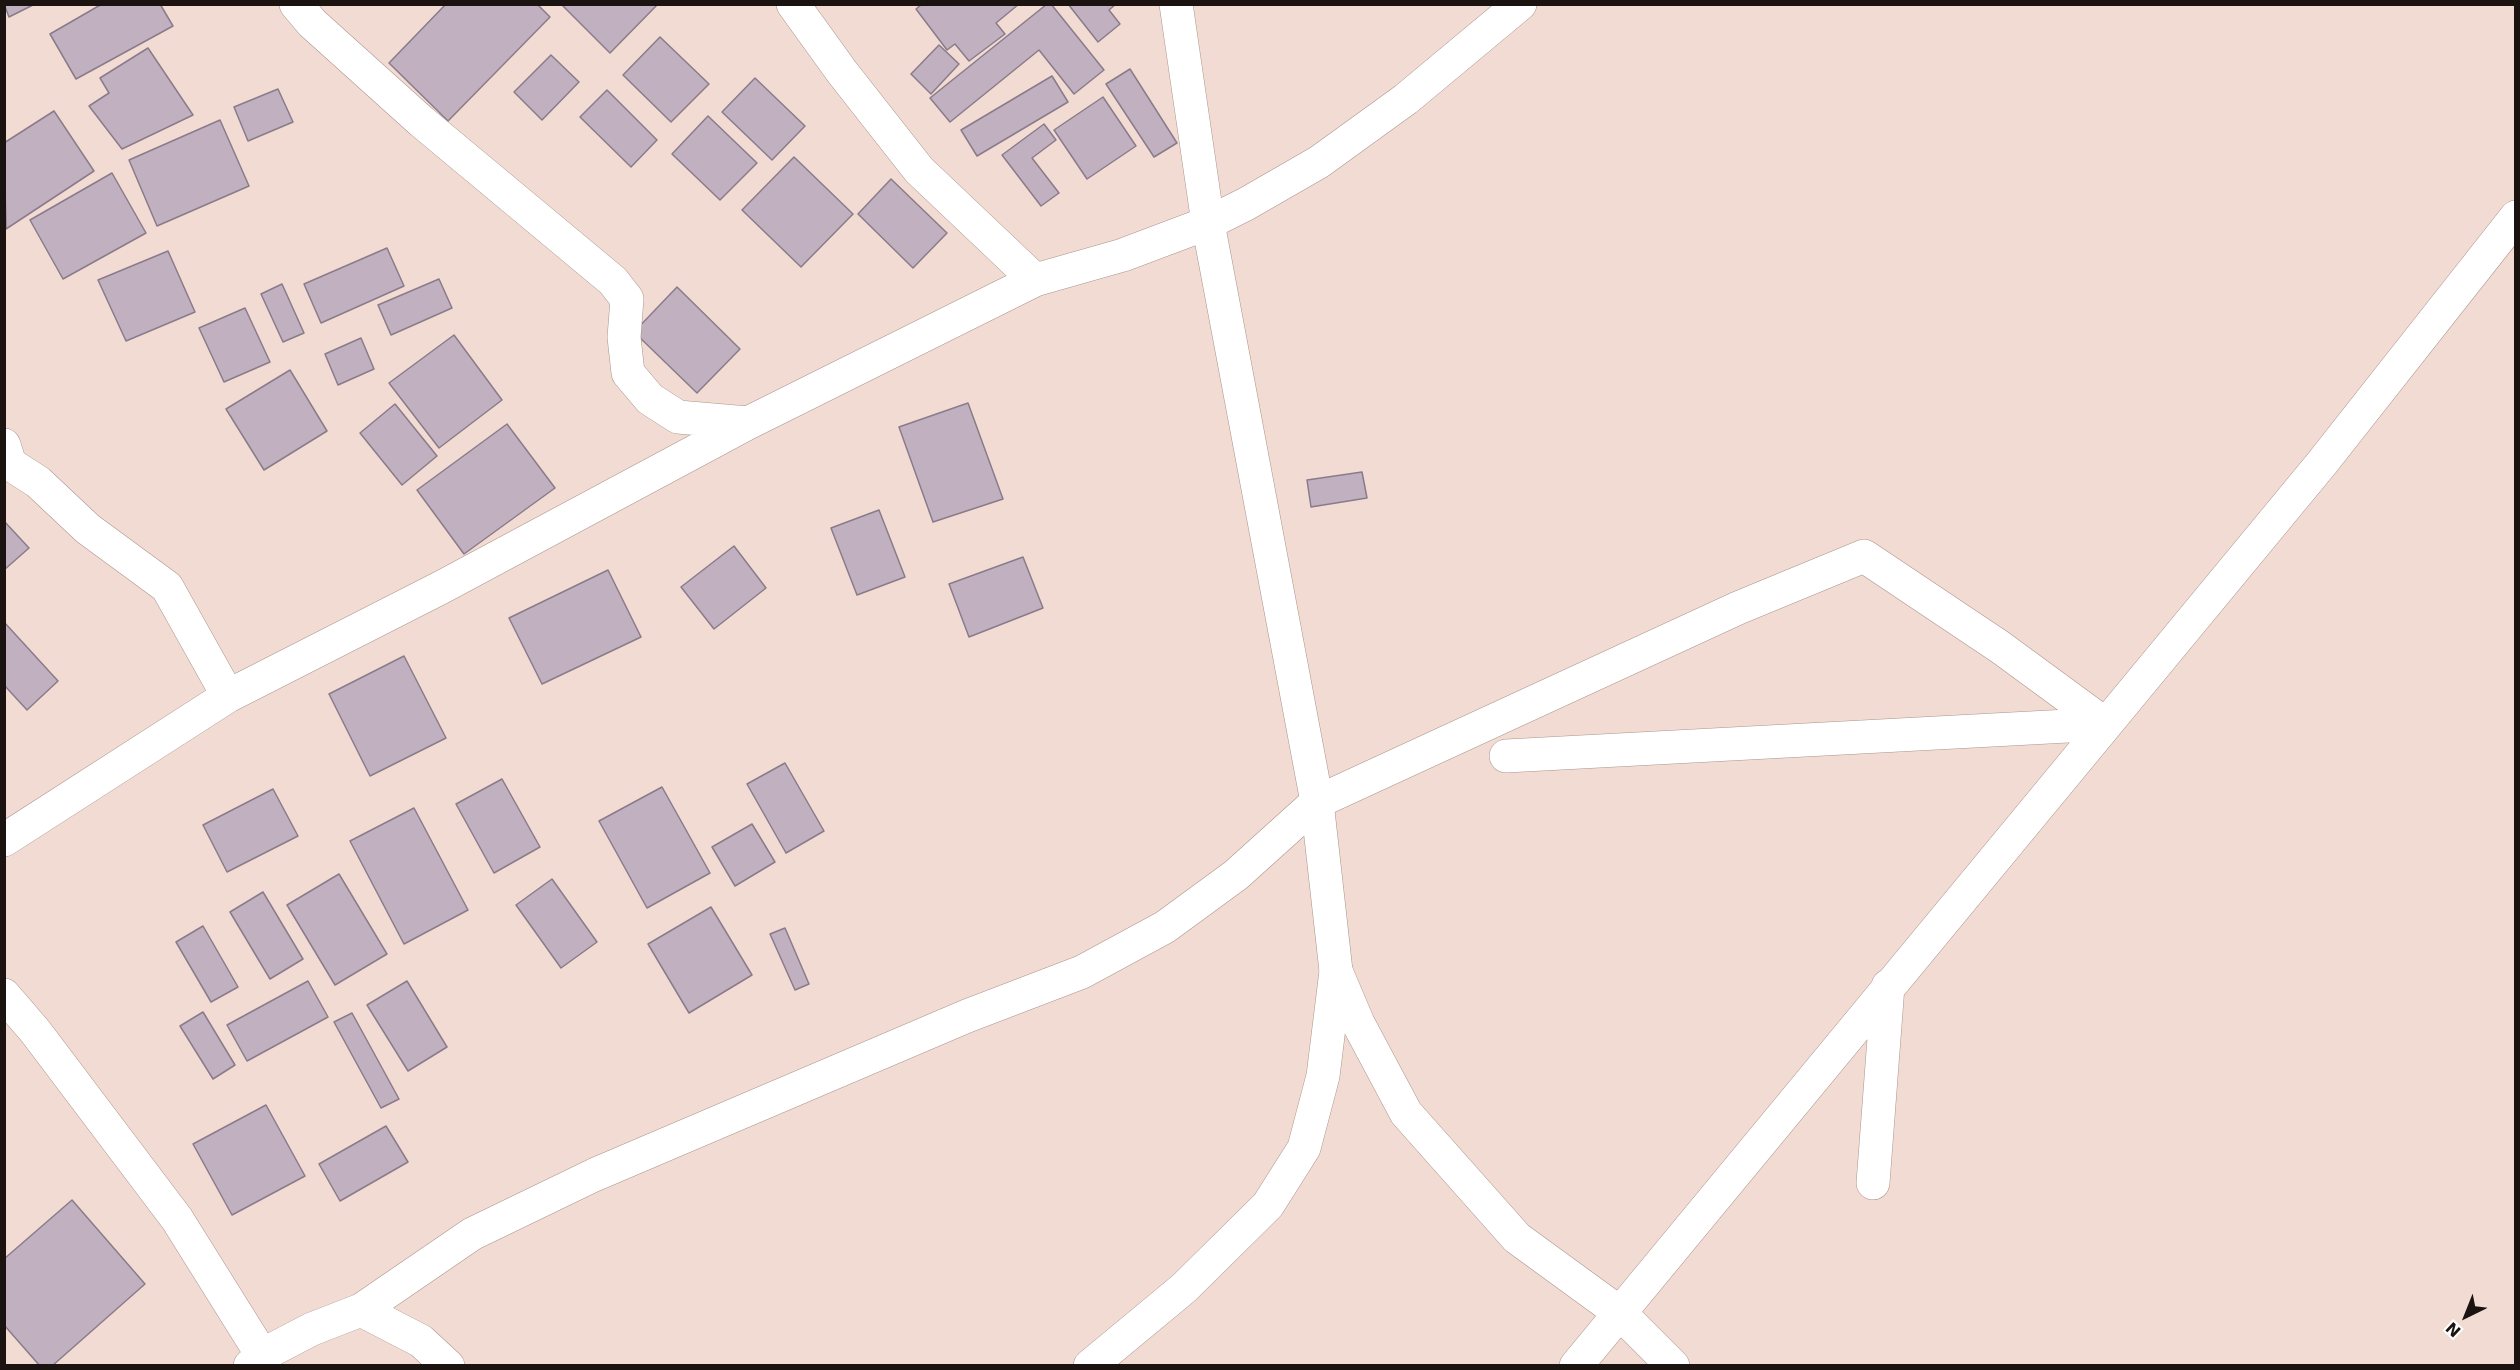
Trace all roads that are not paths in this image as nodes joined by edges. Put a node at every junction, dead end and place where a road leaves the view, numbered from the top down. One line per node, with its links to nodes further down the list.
1 (296, 4): 8 (street)
2 (793, 4): 7 (street)
3 (1176, 4): 6 (street)
4 (1521, 4): 6 (street)
5 (2516, 217): 11 (street)
6 (1208, 222): 7 (street); 13 (street)
7 (1035, 280): 8 (street)
8 (748, 423): 10 (street)
9 (4, 446): 10 (street)
10 (228, 696): 14 (street)
11 (2105, 724): 12 (street); 13 (street); 16 (street)
12 (1506, 756)
13 (1317, 802): 15 (street); 19 (street)
14 (4, 840)
15 (1336, 970): 20 (street); 23 (street)
16 (1888, 986): 18 (street); 20 (street)
17 (4, 995): 21 (street)
18 (1873, 1183)
19 (361, 1310): 21 (street); 22 (street)
20 (1620, 1313): 24 (street); 25 (street)
21 (256, 1360)
22 (448, 1365)
23 (1090, 1365)
24 (1576, 1365)
25 (1673, 1365)

